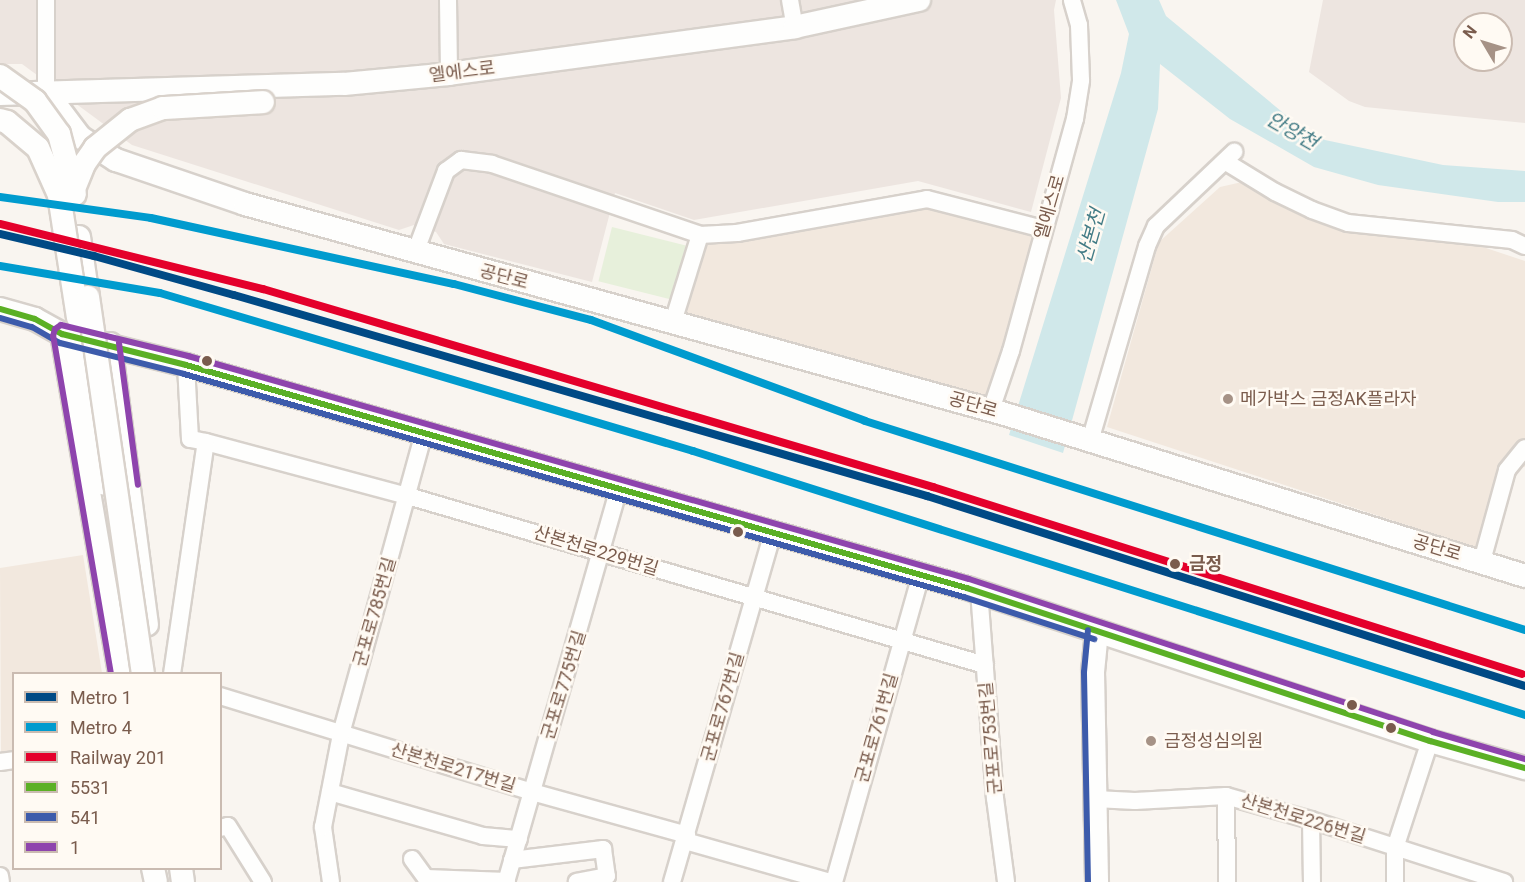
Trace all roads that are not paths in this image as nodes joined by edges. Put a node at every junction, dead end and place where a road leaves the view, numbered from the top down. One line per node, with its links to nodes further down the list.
1 (46, 0): 10 (street)
2 (448, 0): 7 (street)
3 (790, 0): 6 (street)
4 (919, 0): 6 (street, 엘에스로)
5 (1072, 0): 14 (street, 엘에스로)
6 (795, 27): 7 (street, 엘에스로)
7 (449, 74): 9 (street, 엘에스로)
8 (0, 76): 13 (street, bridge)
9 (344, 84): 10 (street, 엘에스로); 13 (street, bridge)
10 (46, 92): 11 (street, 엘에스로); 17 (street, 공단로)
11 (0, 94)
12 (0, 120): 41 (street, bridge)
13 (74, 189): 42 (street, bridge)
14 (1043, 229): 15 (street); 23 (street, 엘에스로)
15 (700, 236): 17 (street); 19 (street)
16 (1525, 246): 25 (street)
17 (415, 253): 19 (street, 공단로)
18 (0, 309): 20 (street)
19 (673, 322): 23 (street, 공단로)
20 (62, 334): 21 (street); 40 (street)
21 (110, 344): 22 (street); 43 (street)
22 (186, 365): 24 (street); 26 (street)
23 (998, 412): 25 (street, 공단로)
24 (424, 433): 28 (street); 29 (street, 군포로785번길)
25 (1081, 438): 32 (street, 공단로)
26 (206, 442): 29 (street, 산본천로229번길); 44 (street)
27 (1525, 448): 32 (street)
28 (619, 489): 30 (street); 31 (street, 군포로775번길)
29 (408, 496): 31 (street, 산본천로229번길); 46 (street, 군포로785번길)
30 (773, 532): 33 (street); 36 (street, 군포로767번길)
31 (602, 553): 36 (street, 산본천로229번길); 50 (street, 군포로775번길)
32 (1482, 561): 34 (street, 공단로)
33 (921, 575): 35 (street); 38 (street, 군포로761번길)
34 (1525, 576)
35 (973, 590): 37 (street); 39 (street, 군포로753번길)
36 (754, 599): 38 (street, 산본천로229번길); 55 (street, 군포로767번길)
37 (1097, 631): 47 (street); 52 (street)
38 (902, 641): 39 (street, 산본천로229번길); 68 (street, 군포로761번길)
39 (985, 665): 60 (street, 군포로753번길)
40 (120, 672)
41 (132, 672)
42 (143, 672)
43 (153, 672)
44 (172, 672)
45 (222, 697): 46 (street, 산본천로217번길)
46 (341, 734): 49 (street, 군포로785번길); 50 (street, 산본천로217번길)
47 (1430, 741): 48 (street); 57 (street)
48 (1525, 768)
49 (330, 792): 56 (street); 65 (street, 군포로785번길)
50 (532, 792): 55 (street, 산본천로217번길); 56 (street, 군포로775번길)
51 (1226, 796): 52 (street, 산본천로226번길); 53 (street, 산본천로226번길); 71 (street)
52 (1095, 799): 70 (street)
53 (1311, 820): 57 (street, 산본천로226번길); 72 (street)
54 (222, 828): 64 (street)
55 (686, 838): 67 (street, 군포로767번길); 68 (street, 산본천로217번길)
56 (519, 839): 59 (street, 군포로775번길)
57 (1395, 848): 73 (street); 74 (street, 산본천로226번길)
58 (412, 859): 62 (street, 군포로775번길)
59 (512, 860): 62 (street, 군포로775번길); 66 (street)
60 (1005, 874): 69 (street, 군포로753번길)
61 (0, 876): 63 (street)
62 (507, 881)
63 (1, 882)
64 (263, 882)
65 (331, 882)
66 (577, 882)
67 (672, 882)
68 (832, 882)
69 (995, 882)
70 (1097, 882)
71 (1227, 882)
72 (1312, 882)
73 (1395, 882)
74 (1504, 882)

